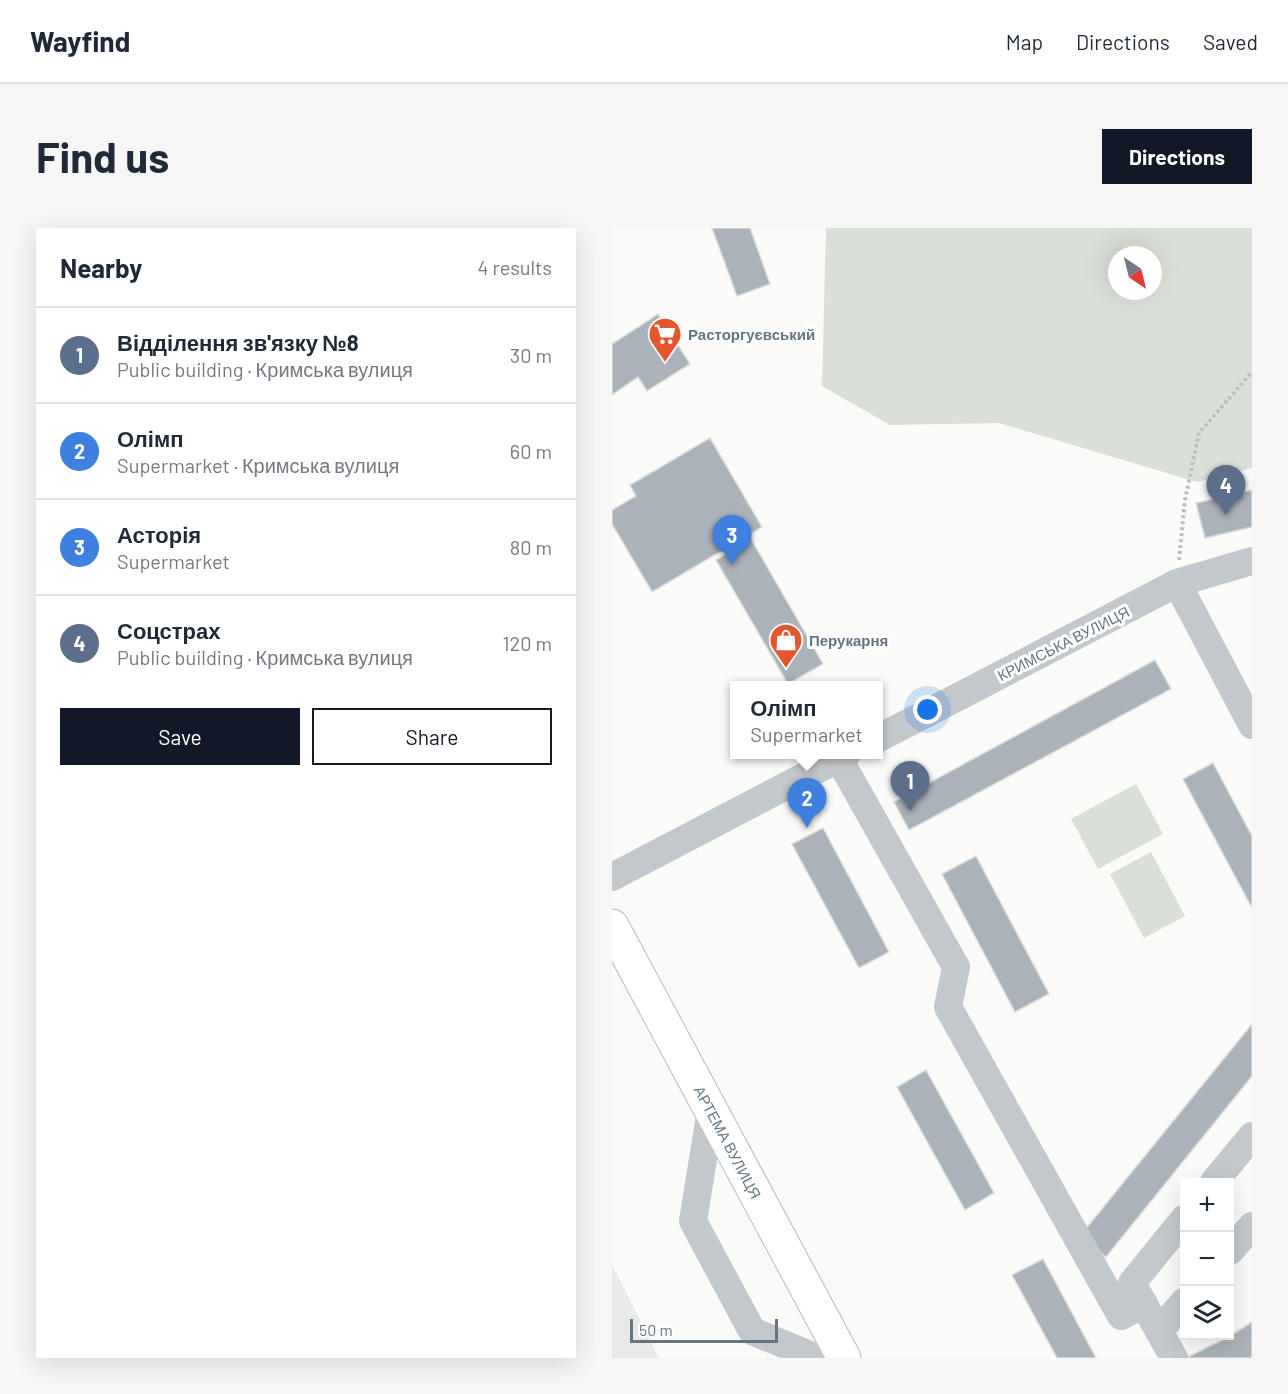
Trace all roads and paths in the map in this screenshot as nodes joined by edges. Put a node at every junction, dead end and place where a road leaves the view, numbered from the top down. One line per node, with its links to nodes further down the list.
1 (1252, 372): 3 (path)
2 (1252, 561): 3 (street, КРИМСЬКА ВУЛИЦЯ)
3 (1177, 583): 4 (street); 5 (street, КРИМСЬКА ВУЛИЦЯ)
4 (1252, 724)
5 (883, 736)
6 (839, 759): 8 (street)
7 (844, 759): 16 (street)
8 (612, 877)
9 (612, 926): 10 (main road, АРТЕМА ВУЛИЦЯ)
10 (711, 1110): 19 (street); 20 (main road, АРТЕМА ВУЛИЦЯ)
11 (1252, 1136): 12 (street)
12 (1217, 1178)
13 (1180, 1225): 16 (street)
14 (1252, 1226): 15 (street)
15 (1234, 1246)
16 (1144, 1304): 18 (street)
17 (1180, 1308): 18 (street)
18 (1159, 1331): 21 (street)
19 (817, 1358)
20 (844, 1358)
21 (1174, 1358)

